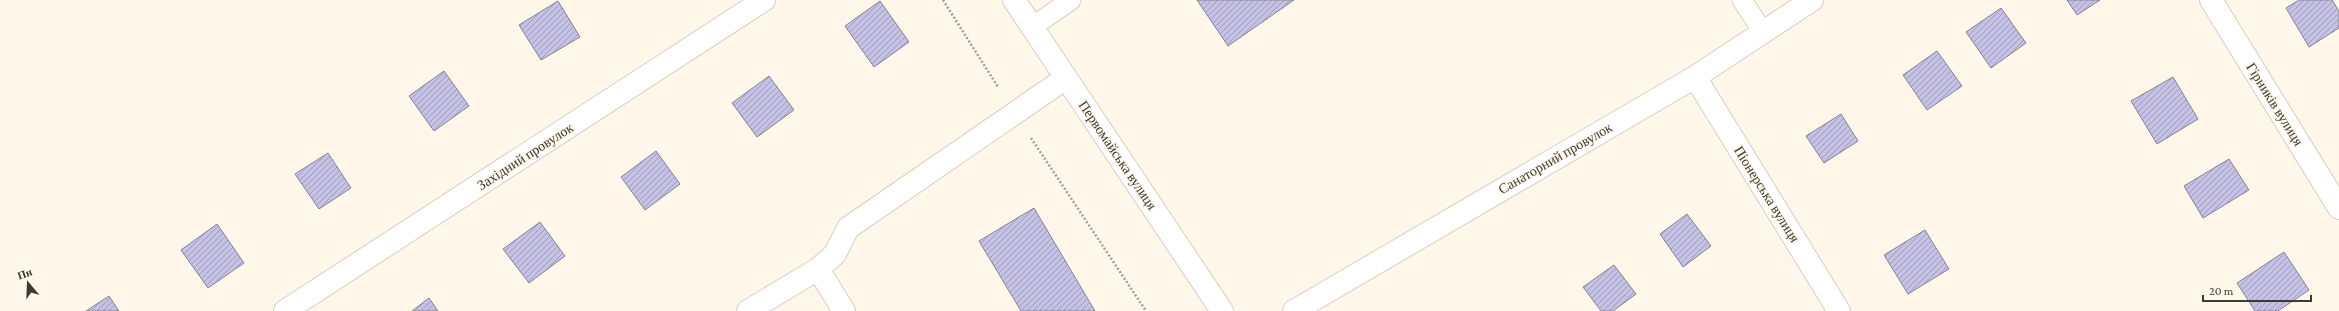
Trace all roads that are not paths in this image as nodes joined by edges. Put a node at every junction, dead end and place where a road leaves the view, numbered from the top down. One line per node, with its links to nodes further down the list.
1 (764, 0): 13 (street, Західний провулок)
2 (1014, 0): 7 (street, Первомайська вулиця)
3 (1071, 0): 7 (lane)
4 (1742, 0): 8 (lane)
5 (1812, 0): 8 (street, Санаторний провулок)
6 (2211, 0): 11 (street, Гірників вулиця)
7 (1032, 27): 10 (street, Первомайська вулиця)
8 (1763, 32): 9 (street, Санаторний провулок)
9 (1695, 77): 17 (street, Санаторний провулок); 18 (street, Піонерська вулиця)
10 (1066, 78): 12 (street); 16 (street, Первомайська вулиця)
11 (2339, 208)
12 (818, 269): 14 (street); 15 (street)
13 (285, 311)
14 (748, 311)
15 (844, 311)
16 (1222, 311)
17 (1294, 311)
18 (1839, 311)

